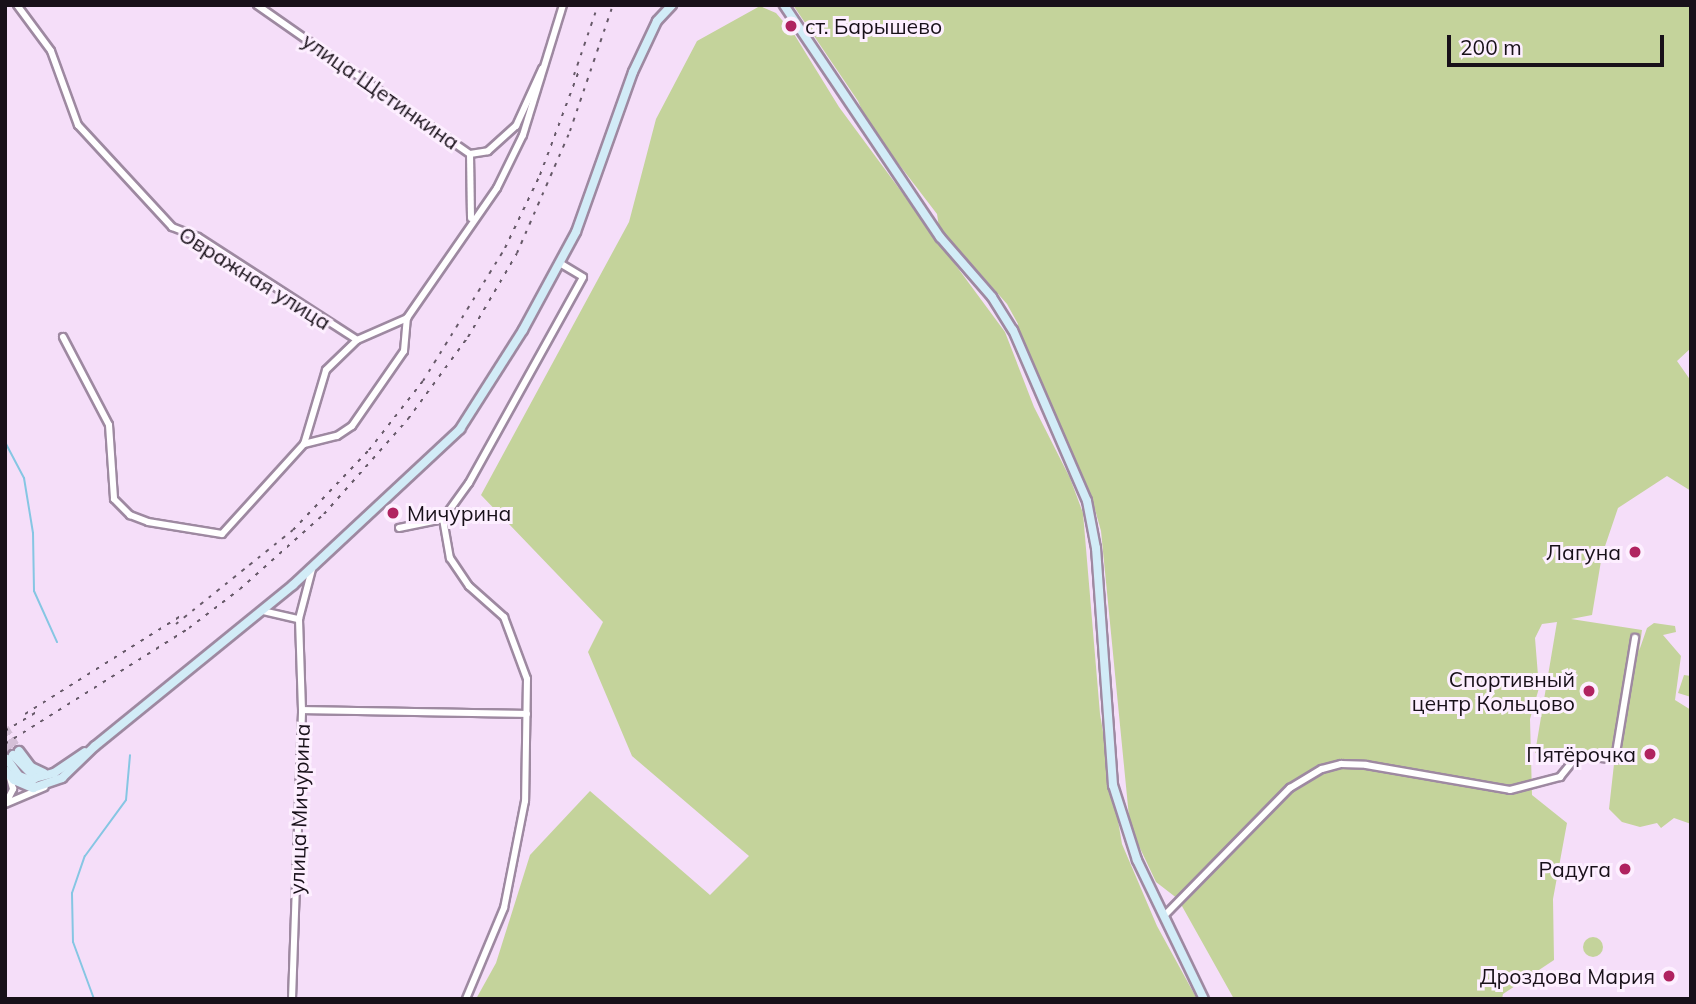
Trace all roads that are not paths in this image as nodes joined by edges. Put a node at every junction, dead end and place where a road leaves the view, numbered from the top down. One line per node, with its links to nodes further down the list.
1 (17, 5): 12 (street, Овражная улица)
2 (257, 5): 7 (street, улица Щетинкина)
3 (563, 5): 6 (street)
4 (672, 5): 9 (main road)
5 (784, 5): 26 (main road)
6 (546, 63): 7 (street); 8 (street)
7 (470, 153): 8 (street)
8 (471, 220): 10 (street)
9 (560, 263): 14 (street); 16 (main road)
10 (407, 318): 12 (street); 13 (street)
11 (63, 337): 13 (street)
12 (357, 341): 13 (street)
13 (304, 444)
14 (443, 519): 15 (street); 21 (street)
15 (399, 528)
16 (313, 568): 17 (main road); 18 (street, улица Мичурина)
17 (263, 611): 18 (street); 22 (main road)
18 (299, 619): 20 (street, улица Мичурина)
19 (1635, 638): 26 (street)
20 (302, 710): 21 (street); 27 (street, улица Мичурина)
21 (527, 715): 28 (street)
22 (79, 757): 22 (main road); 24 (main road)
23 (6, 772): 24 (main road); 25 (street)
24 (50, 785): 25 (street)
25 (5, 804)
26 (1164, 916): 29 (main road)
27 (292, 999)
28 (466, 999)
29 (1204, 999)

